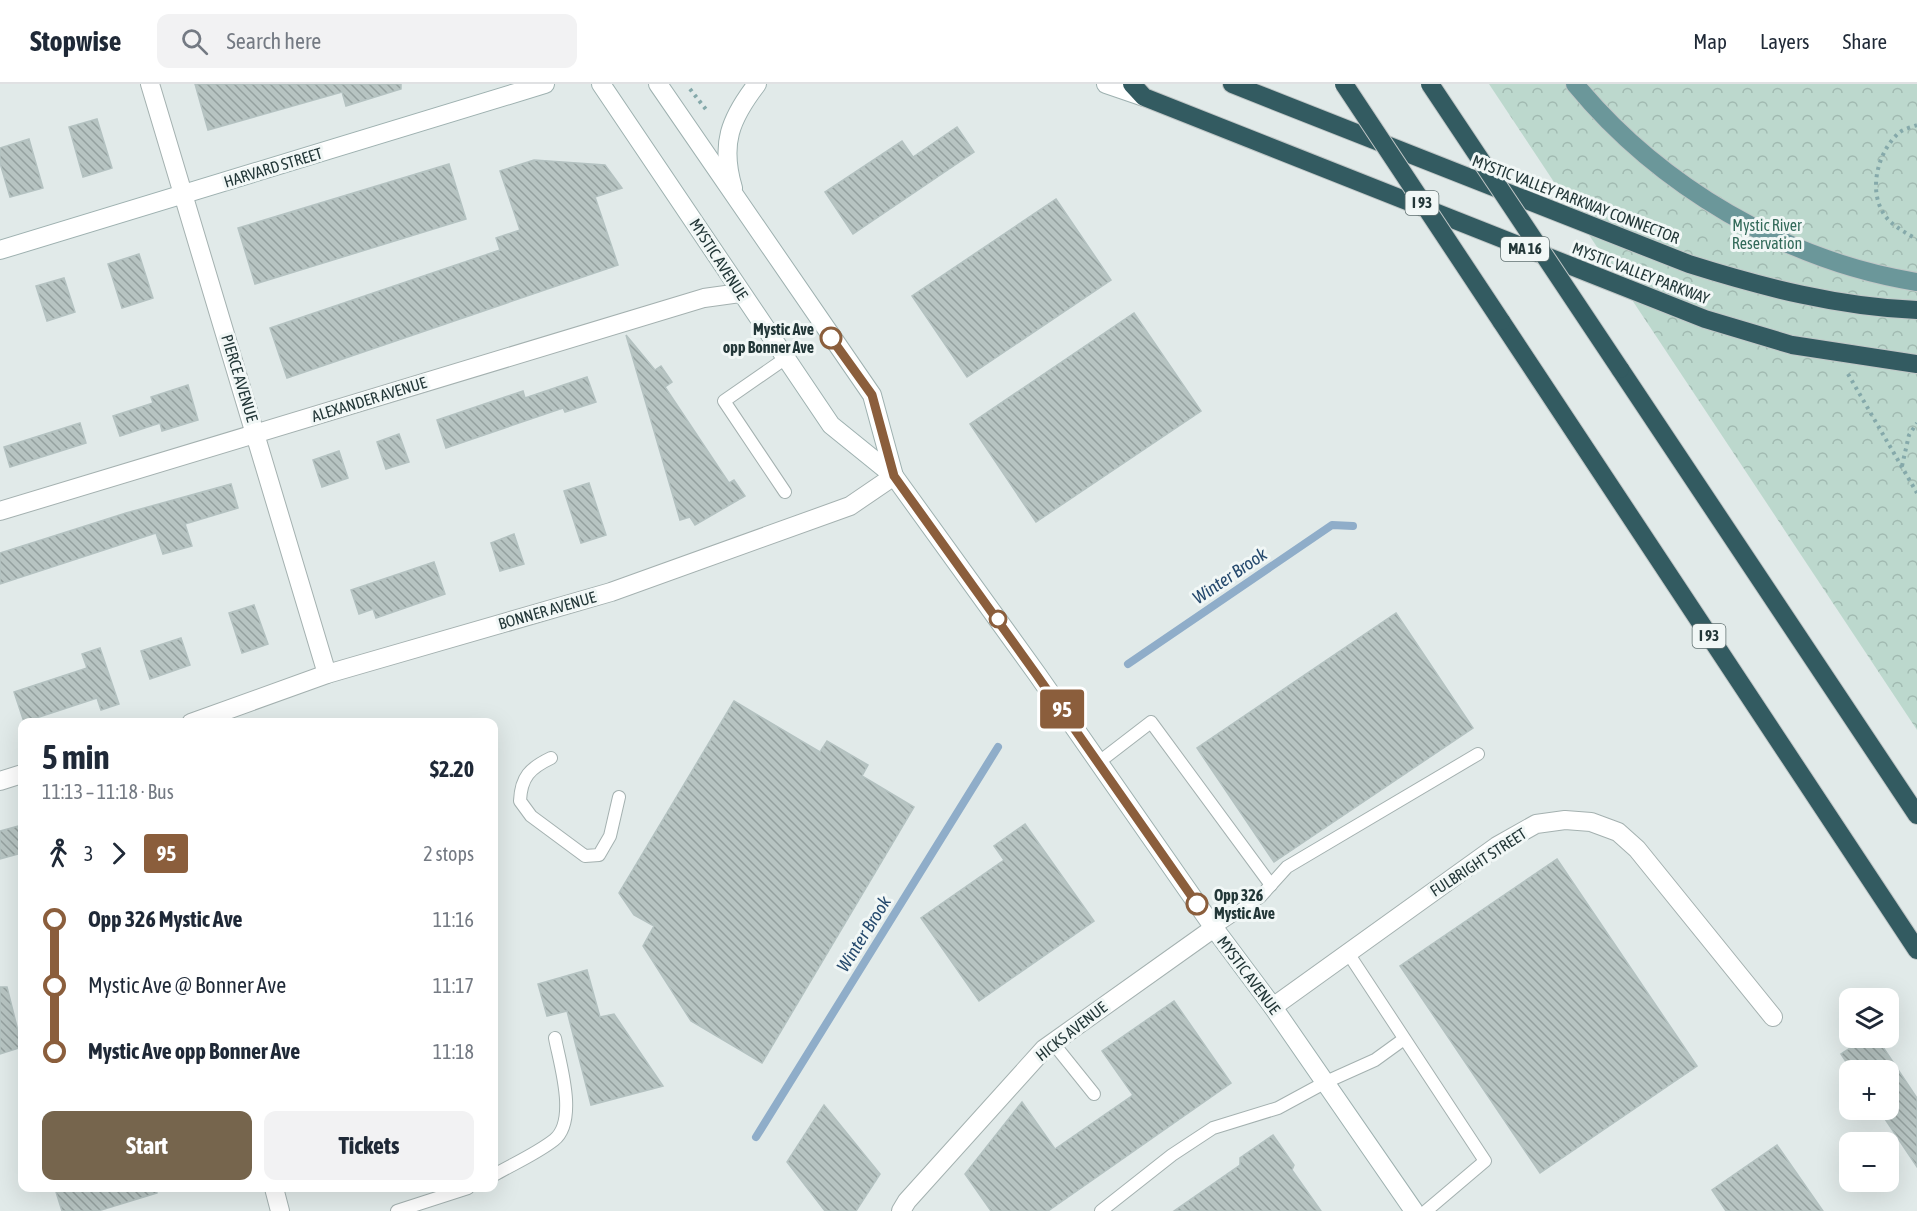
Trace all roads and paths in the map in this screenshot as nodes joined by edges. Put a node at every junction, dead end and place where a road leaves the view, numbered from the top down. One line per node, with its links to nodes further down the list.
1 (150, 84): 15 (street, PIERCE AVENUE)
2 (545, 84): 15 (street, HARVARD STREET)
3 (601, 84): 20 (street, MYSTIC AVENUE)
4 (658, 84): 16 (street, MYSTIC AVENUE)
5 (758, 84): 16 (street)
6 (1106, 84): 12 (street)
7 (1232, 84): 21 (highway, MYSTIC VALLEY PARKWAY CONNECTOR)
8 (1344, 84): 43 (highway, I 93, bridge)
9 (1430, 84): 40 (highway, bridge)
10 (1575, 84): 19 (main road)
11 (687, 85): 13 (path)
12 (1138, 91): 22 (highway, MYSTIC VALLEY PARKWAY / MA 16)
13 (708, 112)
14 (1917, 125): 17 (path)
15 (185, 194): 18 (street, HARVARD STREET); 26 (street, PIERCE AVENUE)
16 (736, 198): 28 (street, MYSTIC AVENUE)
17 (1917, 239)
18 (0, 250)
19 (1917, 282)
20 (740, 292): 23 (street, MYSTIC AVENUE); 26 (street, ALEXANDER AVENUE)
21 (1917, 310)
22 (1839, 354): 24 (highway, MYSTIC VALLEY PARKWAY / MA 16); 27 (path)
23 (786, 358): 28 (street, MYSTIC AVENUE); 29 (lane)
24 (1917, 364)
25 (1917, 423): 27 (path)
26 (256, 433): 31 (street, ALEXANDER AVENUE); 32 (street, PIERCE AVENUE)
27 (1902, 466): 30 (path)
28 (894, 476): 32 (street, BONNER AVENUE); 36 (street, MYSTIC AVENUE)
29 (785, 492)
30 (1917, 493)
31 (0, 511)
32 (327, 674): 33 (street, BONNER AVENUE)
33 (205, 718)
34 (1478, 754): 41 (lane)
35 (551, 758): 39 (lane)
36 (1099, 762): 41 (lane); 42 (street, MYSTIC AVENUE)
37 (18, 775): 38 (street)
38 (0, 781)
39 (619, 797)
40 (1917, 815)
41 (1271, 885): 42 (lane)
42 (1214, 928): 45 (street, MYSTIC AVENUE); 49 (street, HICKS AVENUE)
43 (1917, 950)
44 (1348, 953): 45 (street, FULBRIGHT STREET); 46 (street, FULBRIGHT STREET); 48 (lane)
45 (1273, 1007): 50 (street, MYSTIC AVENUE)
46 (1773, 1017)
47 (555, 1038): 52 (lane)
48 (1404, 1039): 50 (lane); 60 (lane)
49 (1053, 1043): 51 (lane); 57 (street, HICKS AVENUE)
50 (1326, 1082): 58 (lane); 59 (street, MYSTIC AVENUE)
51 (1094, 1094)
52 (498, 1173)
53 (275, 1192): 55 (street)
54 (456, 1192): 56 (lane)
55 (280, 1211)
56 (397, 1211)
57 (902, 1211)
58 (1101, 1211)
59 (1414, 1211)
60 (1426, 1211)

